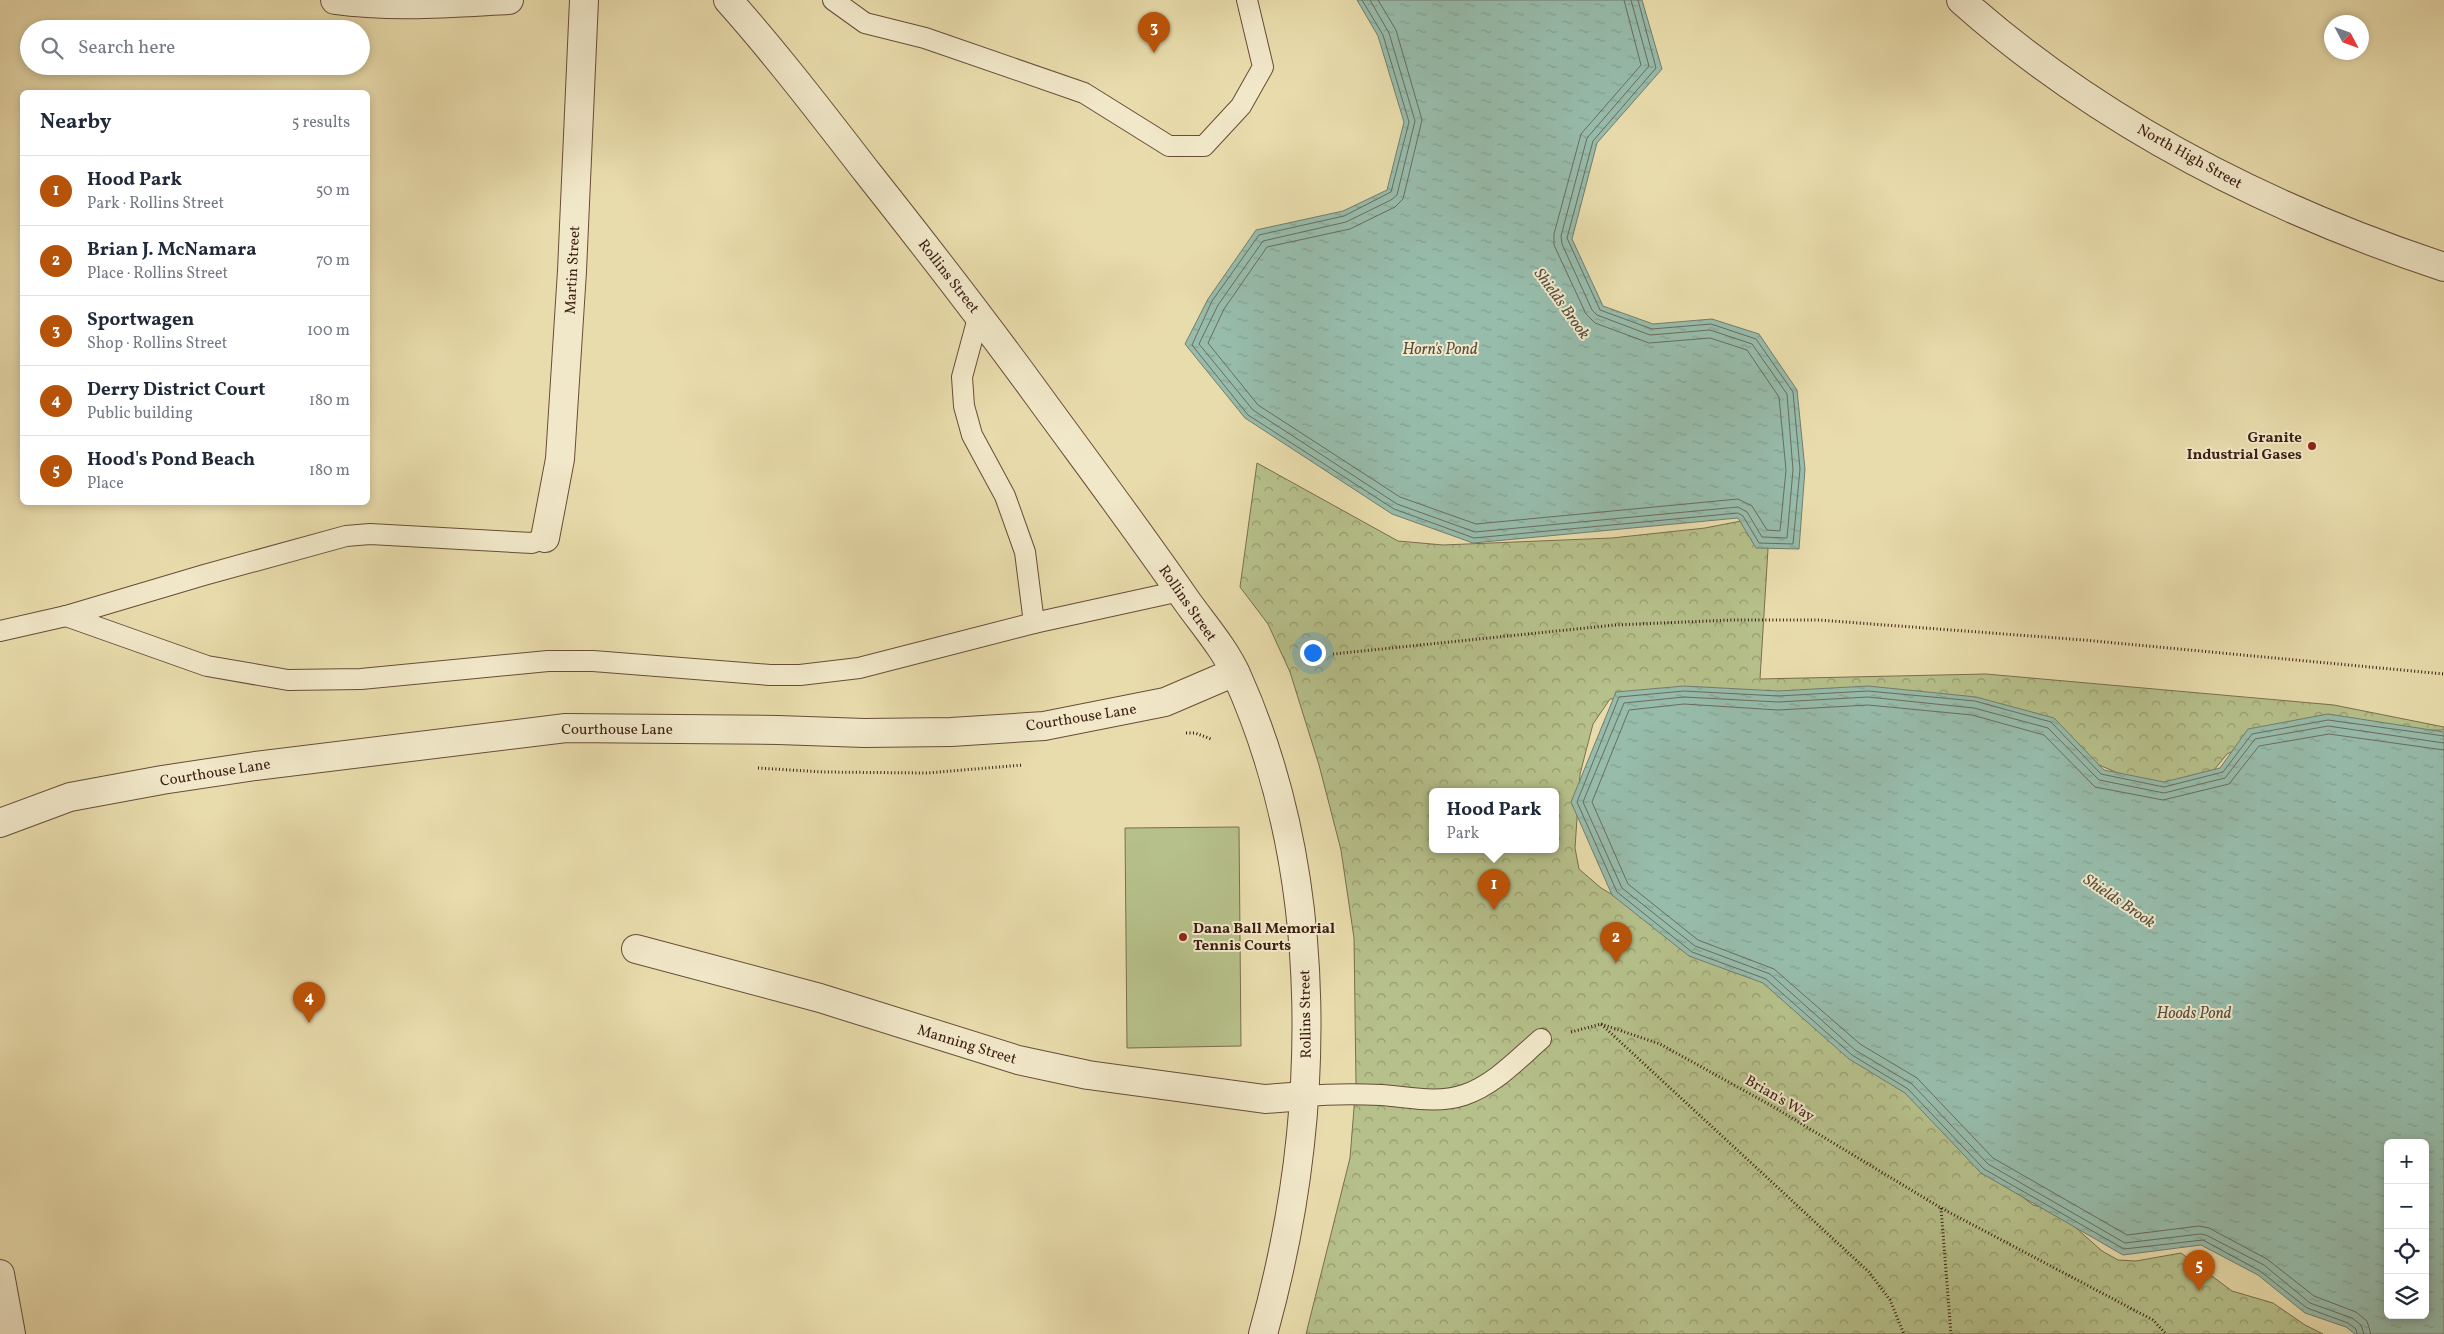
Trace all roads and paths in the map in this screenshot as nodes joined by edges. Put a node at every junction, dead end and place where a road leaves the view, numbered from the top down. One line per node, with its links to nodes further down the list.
1 (335, 0): 2 (street)
2 (509, 0)
3 (584, 0): 10 (street, Martin Street)
4 (728, 0): 9 (street, Rollins Street)
5 (833, 0): 6 (lane)
6 (1247, 0)
7 (1960, 0): 8 (street, North High Street)
8 (2444, 267)
9 (979, 314): 11 (street, Rollins Street); 13 (lane)
10 (545, 538): 12 (lane)
11 (1180, 591): 13 (lane); 16 (street, Rollins Street)
12 (66, 616): 13 (lane); 14 (lane)
13 (1034, 623)
14 (0, 631)
15 (1333, 654): 17 (path)
16 (1235, 672): 22 (street, Courthouse Lane); 26 (street, Rollins Street)
17 (2444, 674)
18 (1182, 733): 19 (path)
19 (1211, 739)
20 (1028, 764): 21 (path)
21 (755, 768)
22 (0, 823)
23 (636, 949): 26 (street, Manning Street)
24 (1601, 1024): 25 (path); 27 (path, Brian's Way); 31 (path)
25 (1541, 1039): 26 (lane)
26 (1305, 1096): 30 (street, Rollins Street)
27 (1941, 1208): 32 (path); 33 (path, Brian's Way)
28 (0, 1274): 29 (street)
29 (11, 1334)
30 (1263, 1334)
31 (1904, 1334)
32 (1951, 1334)
33 (2166, 1334)

